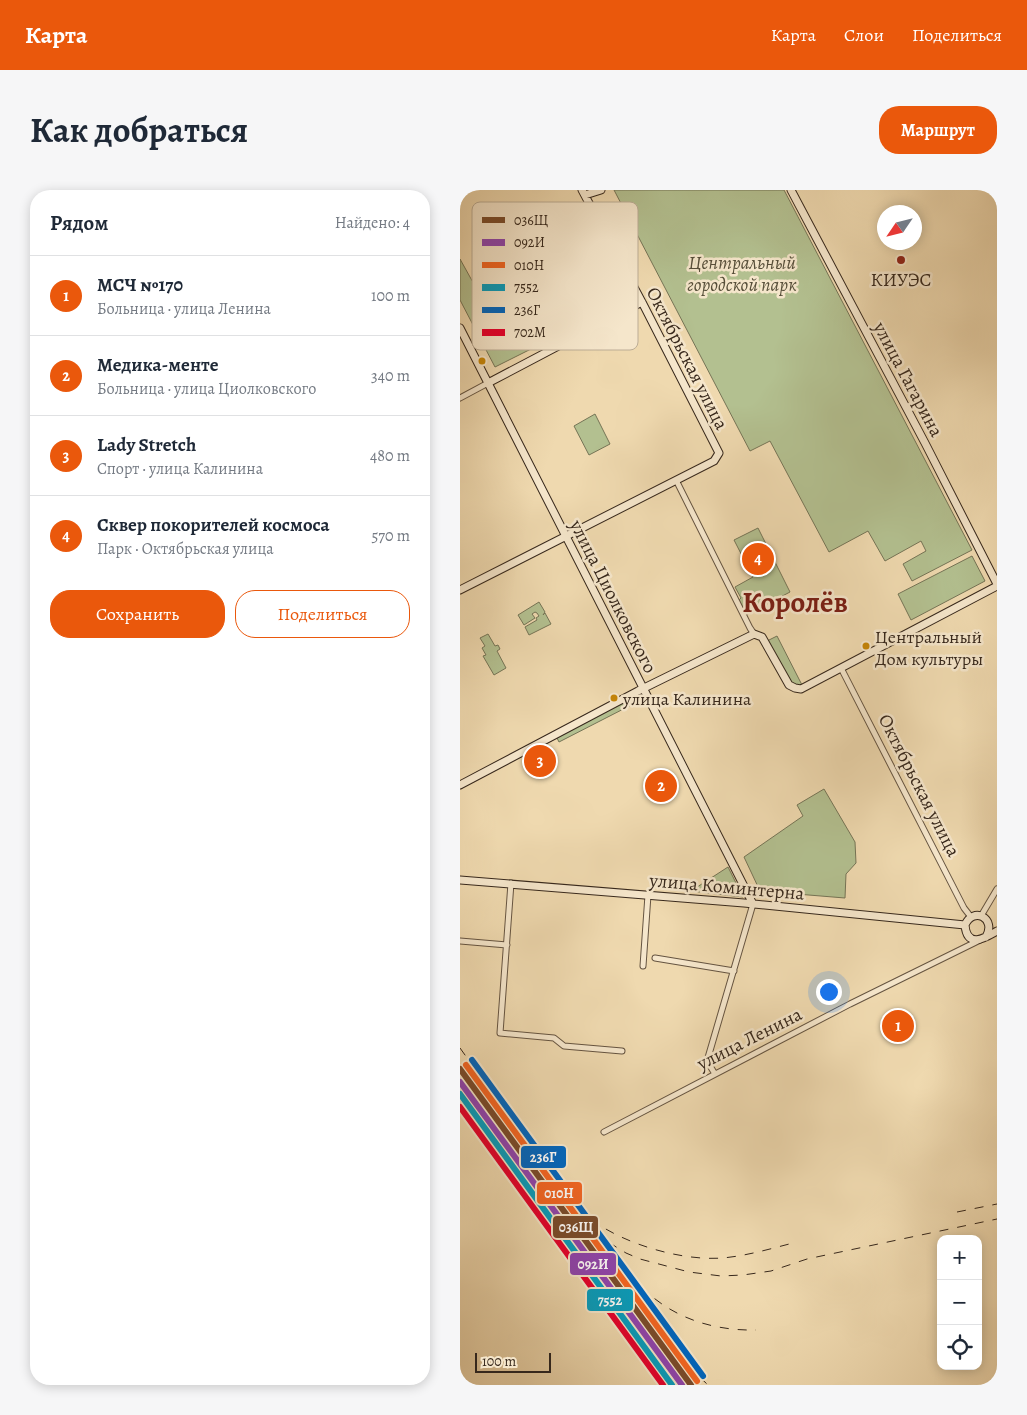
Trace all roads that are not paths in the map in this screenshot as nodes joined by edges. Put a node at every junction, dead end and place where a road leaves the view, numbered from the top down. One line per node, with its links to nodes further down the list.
1 (601, 190): 3 (street)
2 (791, 190): 13 (street, улица Гагарина)
3 (584, 193)
4 (638, 294): 5 (street, Октябрьская улица)
5 (642, 302): 6 (street); 11 (street, Октябрьская улица)
6 (638, 304)
7 (460, 328): 9 (street, улица Циолковского)
8 (551, 350): 9 (street)
9 (488, 383): 10 (street); 12 (street, улица Циолковского)
10 (460, 398)
11 (676, 480): 12 (street); 15 (street)
12 (566, 536): 14 (street); 17 (street, улица Циолковского)
13 (997, 585): 16 (street)
14 (460, 590)
15 (754, 634): 16 (street); 17 (street)
16 (841, 668): 25 (street, Октябрьская улица)
17 (643, 689): 18 (street); 23 (street, улица Циолковского)
18 (460, 785)
19 (460, 880): 20 (street, улица Коминтерна)
20 (511, 883): 22 (street, улица Коминтерна); 32 (street)
21 (997, 889): 24 (street)
22 (648, 895): 23 (street, улица Коминтерна); 35 (street)
23 (753, 904): 27 (street, улица Коминтерна); 36 (street)
24 (981, 916): 25 (street); 26 (street)
25 (970, 917): 27 (street)
26 (990, 925): 28 (street); 30 (street)
27 (965, 926): 29 (street)
28 (997, 931): 30 (street, улица Ленина)
29 (969, 937): 30 (street); 33 (street)
30 (983, 938): 33 (street, улица Ленина)
31 (460, 941): 32 (street)
32 (507, 945): 37 (street)
33 (964, 948): 38 (street, улица Ленина)
34 (655, 958): 36 (street)
35 (643, 966)
36 (734, 971): 38 (street)
37 (622, 1051)
38 (715, 1074): 39 (street, улица Ленина)
39 (604, 1132)

